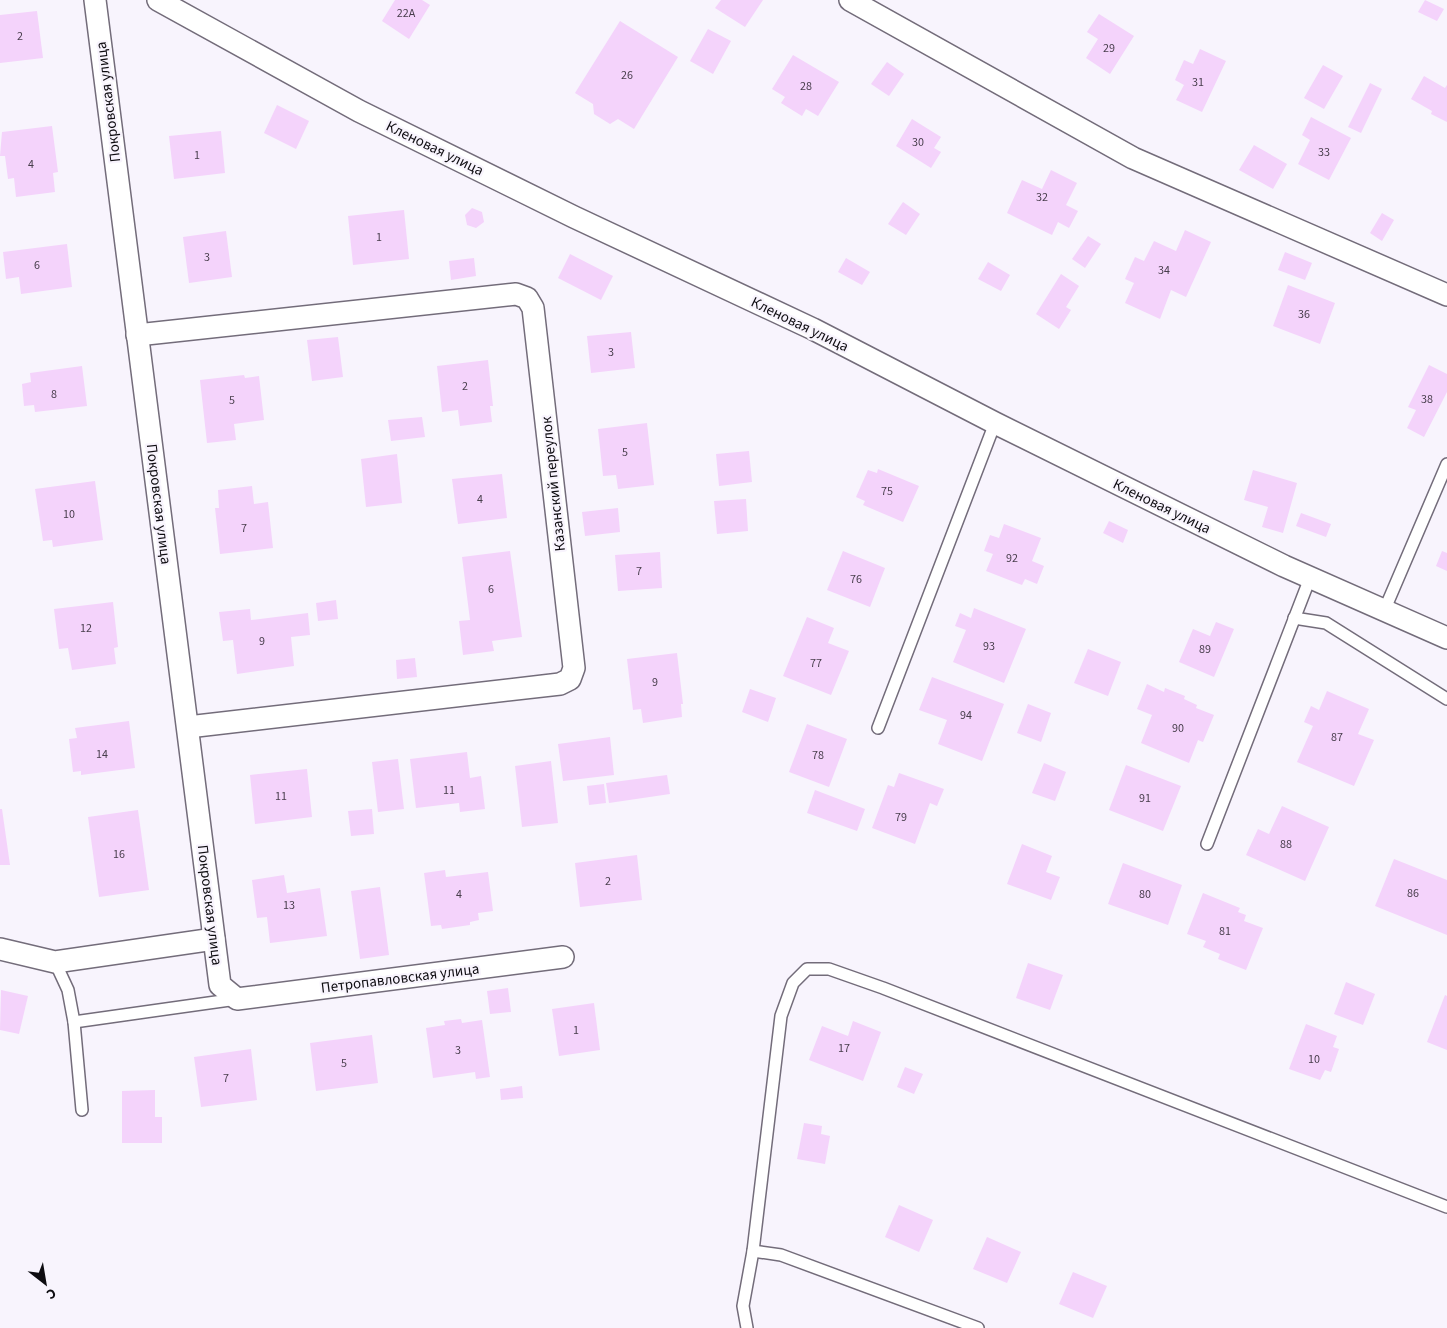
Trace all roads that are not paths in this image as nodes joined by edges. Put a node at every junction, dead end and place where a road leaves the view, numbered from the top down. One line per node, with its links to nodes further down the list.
1 (95, 0): 5 (street, Покровская улица)
2 (158, 0): 6 (street, Кленовая улица)
3 (850, 0): 4 (street)
4 (1447, 295)
5 (136, 335): 13 (street, Покровская улица); 13 (street, Казанский переулок)
6 (995, 423): 8 (street, Кленовая улица); 14 (lane)
7 (1447, 464): 9 (lane)
8 (1310, 578): 9 (street, Кленовая улица); 10 (lane)
9 (1384, 611): 11 (street, Кленовая улица)
10 (1294, 618): 12 (lane); 15 (lane)
11 (1447, 638)
12 (1447, 699)
13 (188, 727): 16 (street, Покровская улица)
14 (878, 728)
15 (1207, 844)
16 (214, 939): 19 (street); 20 (street, Покровская улица)
17 (0, 950): 19 (street)
18 (563, 957): 20 (street, Петропавловская улица)
19 (56, 962): 21 (lane)
20 (237, 999): 21 (lane)
21 (74, 1022): 22 (lane)
22 (82, 1110)
23 (1447, 1207): 24 (lane)
24 (753, 1251): 25 (lane); 26 (lane)
25 (747, 1328)
26 (978, 1328)

